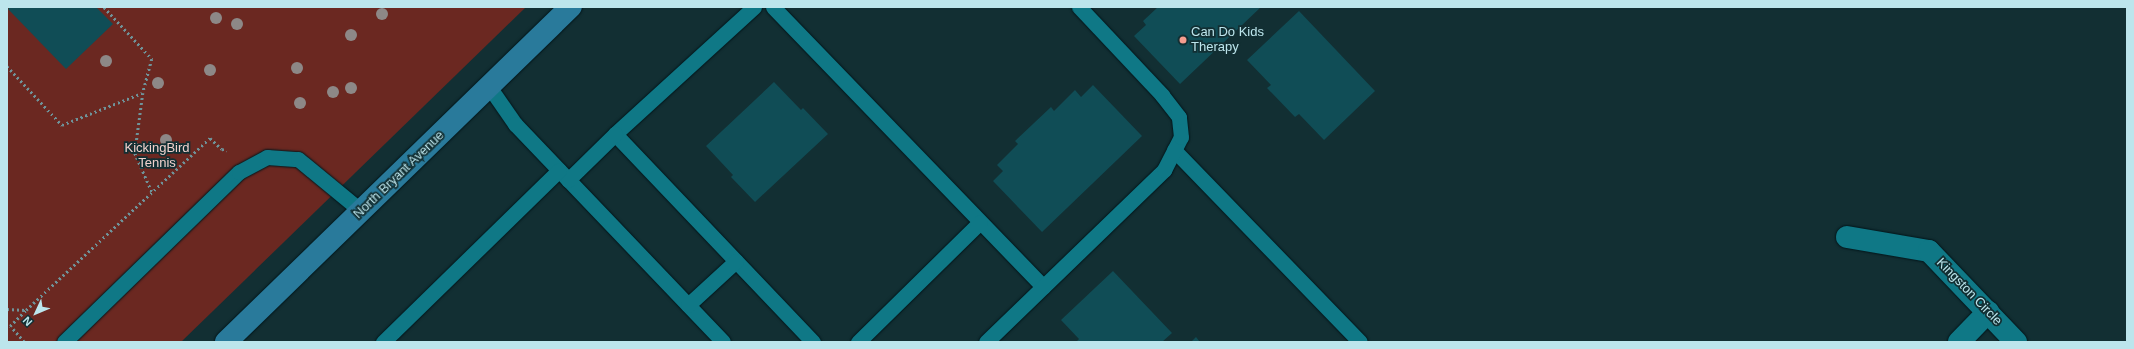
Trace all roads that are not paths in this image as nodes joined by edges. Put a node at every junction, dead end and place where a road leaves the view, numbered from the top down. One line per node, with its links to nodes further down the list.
1 (571, 7): 5 (main road, North Bryant Avenue)
2 (754, 7): 6 (lane)
3 (774, 7): 10 (lane)
4 (1079, 7): 7 (lane)
5 (490, 88): 8 (lane); 9 (main road, North Bryant Avenue)
6 (615, 134): 8 (lane); 12 (lane)
7 (1174, 150): 13 (lane); 23 (lane)
8 (563, 175): 14 (lane); 18 (lane)
9 (361, 211): 16 (lane); 17 (main road, North Bryant Avenue)
10 (980, 222): 13 (lane); 21 (lane)
11 (1847, 237): 15 (street, Kingston Circle)
12 (736, 261): 14 (lane); 20 (lane)
13 (1043, 287): 22 (lane)
14 (688, 305): 19 (lane)
15 (1988, 312): 24 (street); 25 (street, Kingston Circle)
16 (64, 342)
17 (226, 342)
18 (382, 342)
19 (723, 342)
20 (813, 342)
21 (858, 342)
22 (986, 342)
23 (1360, 342)
24 (1960, 342)
25 (2016, 342)

